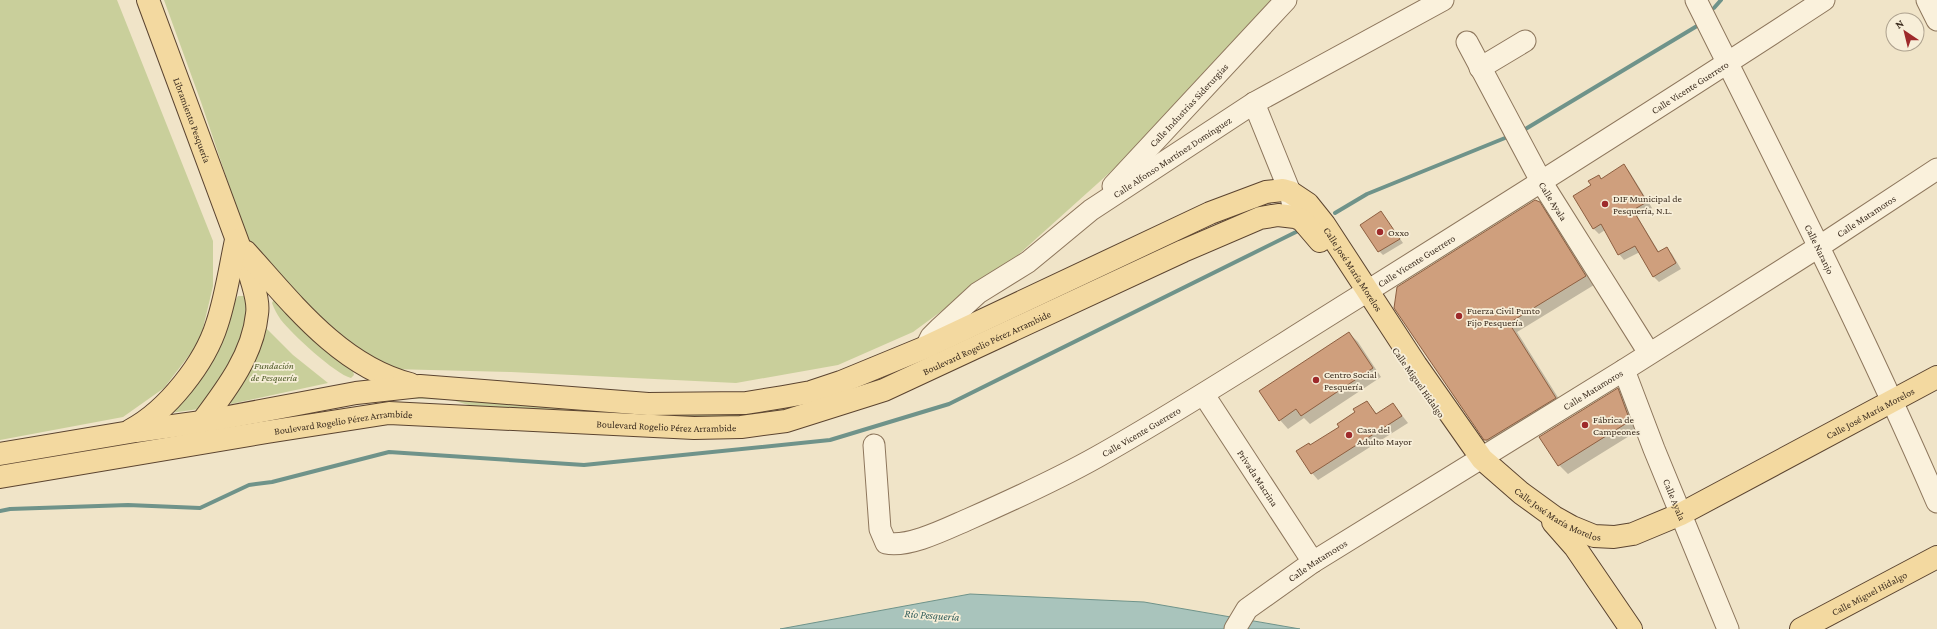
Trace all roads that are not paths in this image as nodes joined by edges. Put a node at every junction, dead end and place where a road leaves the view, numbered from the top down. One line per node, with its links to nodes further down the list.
1 (148, 0): 18 (main road, Libramiento Pesquería)
2 (1286, 0): 16 (street, Calle Industrias Siderurgias)
3 (1443, 0): 12 (street, Calle Alfonso Martínez Domínguez)
4 (1696, 0): 10 (street, Calle Naranjo)
5 (1824, 0): 10 (street, Calle Vicente Guerrero)
6 (1928, 0): 7 (street)
7 (1937, 20)
8 (1525, 41): 11 (street)
9 (1467, 42): 11 (street, Calle Ayala)
10 (1728, 63): 14 (street, Calle Vicente Guerrero); 19 (street, Calle Naranjo)
11 (1480, 68): 14 (street, Calle Ayala)
12 (1254, 104): 15 (street); 16 (street, Calle Alfonso Martínez Domínguez)
13 (1937, 169): 19 (street, Calle Matamoros)
14 (1542, 183): 20 (street, Calle Vicente Guerrero); 22 (street, Calle Ayala)
15 (1290, 192): 17 (street); 20 (main road, Calle José María Morelos); 21 (main road, Boulevard Rogelio Pérez Arrambide)
16 (1091, 210): 21 (street, Calle Alfonso Martínez Domínguez)
17 (1295, 217): 20 (main road); 23 (main road, Boulevard Rogelio Pérez Arrambide)
18 (236, 240): 26 (main road); 29 (main road, Libramiento Pesquería); 30 (main road)
19 (1820, 246): 22 (street, Calle Matamoros); 28 (street, Calle Naranjo)
20 (1364, 293): 27 (street, Calle Vicente Guerrero); 33 (main road, Calle José María Morelos)
21 (926, 347): 23 (main road); 26 (main road, Boulevard Rogelio Pérez Arrambide)
22 (1649, 353): 24 (street, Calle Matamoros)
23 (934, 368): 34 (main road, Boulevard Rogelio Pérez Arrambide)
24 (1624, 370): 33 (street, Calle Matamoros); 36 (street, Calle Ayala)
25 (1937, 377): 28 (main road, Calle José María Morelos)
26 (420, 386): 29 (main road, Boulevard Rogelio Pérez Arrambide)
27 (1204, 395): 31 (street, Calle Vicente Guerrero); 38 (street, Privada Macrina)
28 (1893, 401): 35 (street, Calle Naranjo); 36 (main road, Calle José María Morelos)
29 (202, 422): 30 (main road, Boulevard Rogelio Pérez Arrambide); 34 (main road)
30 (126, 432): 32 (main road, Boulevard Rogelio Pérez Arrambide)
31 (874, 445)
32 (0, 454)
33 (1478, 460): 36 (main road, Calle José María Morelos); 38 (street, Calle Matamoros); 40 (main road)
34 (0, 476)
35 (1937, 502)
36 (1681, 514): 41 (street, Calle Ayala)
37 (1937, 557): 42 (main road, Calle Miguel Hidalgo)
38 (1313, 562): 39 (street, Calle Matamoros)
39 (1236, 629)
40 (1631, 629)
41 (1728, 629)
42 (1801, 629)

